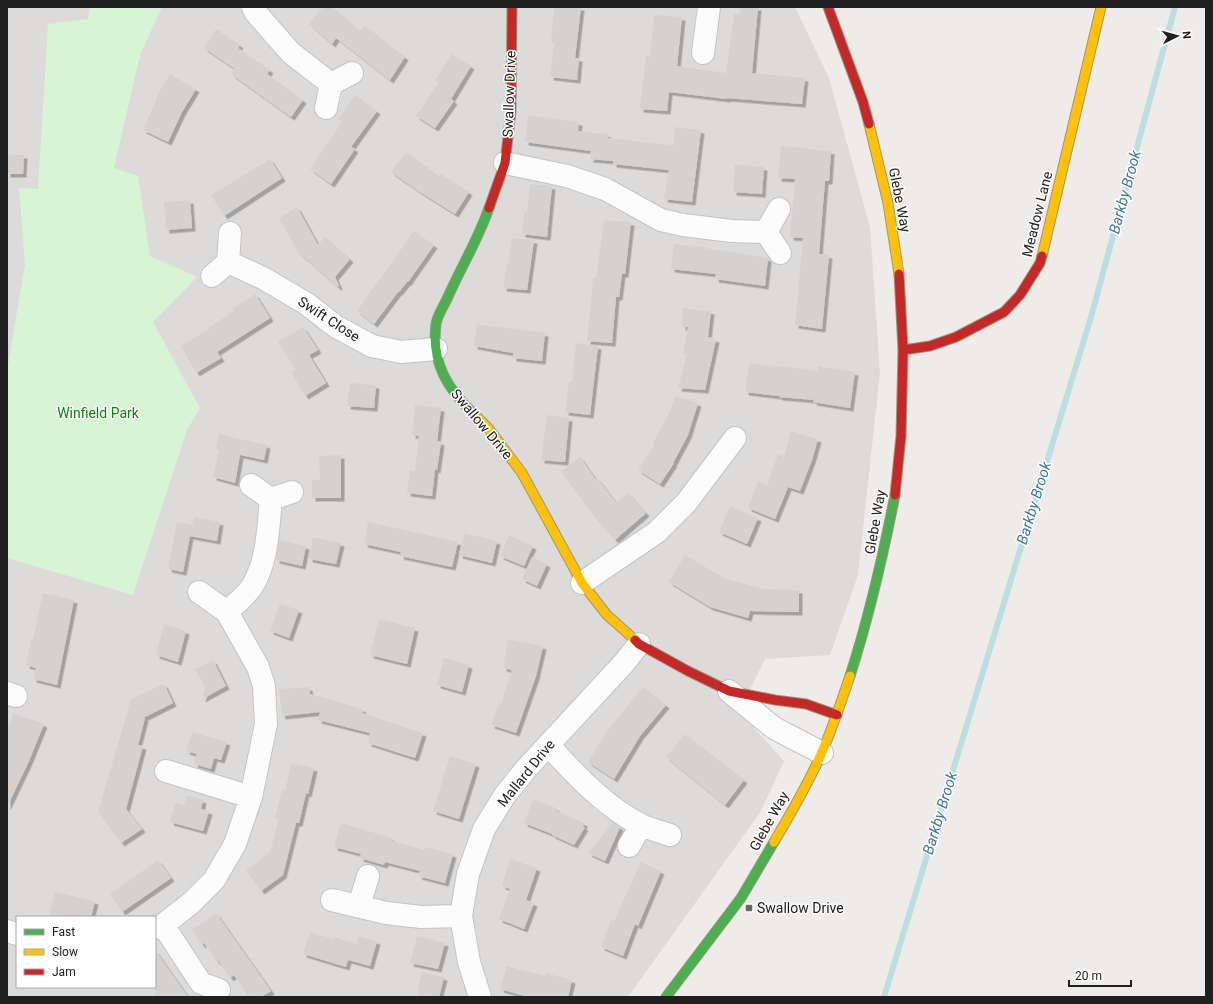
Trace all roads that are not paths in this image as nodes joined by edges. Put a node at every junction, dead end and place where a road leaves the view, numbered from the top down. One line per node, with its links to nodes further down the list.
1 (253, 7): 8 (street)
2 (512, 7): 10 (street, Swallow Drive)
3 (709, 7): 6 (street)
4 (828, 7): 16 (street, Glebe Way)
5 (1101, 7): 16 (street, Meadow Lane)
6 (703, 53)
7 (352, 73): 8 (street)
8 (330, 84): 9 (street)
9 (326, 108)
10 (505, 163): 12 (street); 15 (street, Swallow Drive)
11 (779, 210): 12 (street)
12 (766, 232): 14 (street)
13 (230, 233): 15 (street, Swift Close)
14 (780, 253)
15 (436, 349): 21 (street, Swallow Drive)
16 (903, 350): 26 (street, Glebe Way)
17 (735, 438): 21 (street)
18 (250, 485): 20 (street)
19 (292, 492): 20 (street)
20 (271, 499): 23 (street)
21 (582, 584): 24 (street, Swallow Drive)
22 (199, 592): 23 (street)
23 (227, 612): 30 (street)
24 (639, 644): 25 (street, Swallow Drive); 27 (street, Mallard Drive)
25 (729, 690): 26 (street, Swallow Drive); 28 (street, Swallow Drive)
26 (837, 715): 28 (street, Glebe Way)
27 (548, 745): 31 (street); 37 (street, Mallard Drive)
28 (822, 753): 41 (street, Glebe Way)
29 (166, 771): 30 (street)
30 (251, 797): 38 (street)
31 (641, 824): 32 (street); 33 (street)
32 (670, 835)
33 (629, 846)
34 (368, 876): 36 (street)
35 (332, 900): 36 (street)
36 (359, 906): 37 (street)
37 (461, 916): 40 (street, Mallard Drive)
38 (159, 926): 39 (street)
39 (219, 990)
40 (480, 997)
41 (666, 997)

